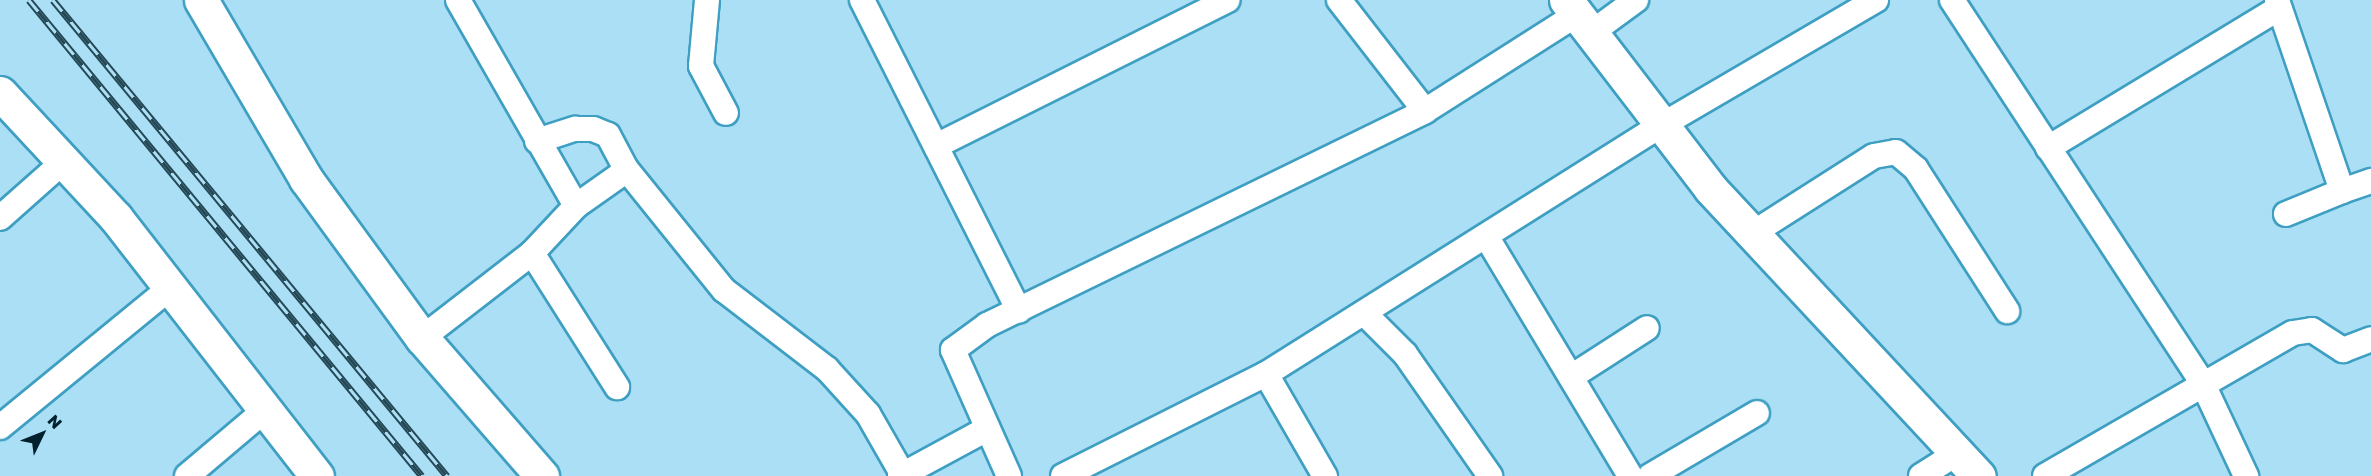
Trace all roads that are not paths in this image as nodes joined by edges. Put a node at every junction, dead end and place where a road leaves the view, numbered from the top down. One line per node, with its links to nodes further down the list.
1 (201, 0): 34 (street)
2 (458, 0): 16 (street)
3 (707, 0): 14 (street)
4 (862, 0): 17 (street)
5 (1227, 0): 17 (street)
6 (1339, 0): 13 (street)
7 (1636, 0): 11 (street)
8 (1876, 0): 15 (street)
9 (1952, 0): 18 (street)
10 (2278, 4): 18 (street); 22 (street)
11 (1578, 16): 13 (street); 15 (street)
12 (0, 93): 19 (street)
13 (1425, 111): 30 (street)
14 (726, 113)
15 (1662, 125): 26 (street); 27 (street)
16 (537, 141): 20 (street); 23 (street)
17 (936, 146): 30 (street)
18 (2048, 148): 38 (street)
19 (62, 163): 25 (street); 29 (street)
20 (627, 170): 23 (street); 45 (street)
21 (2371, 182): 22 (street)
22 (2343, 191): 24 (street)
23 (576, 206): 28 (street)
24 (2286, 214)
25 (0, 218)
26 (1753, 234): 31 (street); 44 (street)
27 (1486, 236): 32 (street); 37 (street)
28 (532, 253): 34 (street); 39 (street)
29 (171, 287): 40 (street); 42 (street)
30 (1019, 311): 43 (street)
31 (2007, 311)
32 (1364, 313): 36 (street); 52 (street)
33 (1647, 328): 37 (street)
34 (422, 338): 48 (street)
35 (2371, 339): 38 (street)
36 (1266, 375): 50 (street); 51 (street)
37 (1571, 377): 53 (street)
38 (2203, 384): 56 (street); 57 (street)
39 (617, 387)
40 (265, 410): 46 (street); 47 (street)
41 (1757, 413): 54 (street)
42 (0, 427)
43 (987, 429): 45 (street); 49 (street)
44 (1969, 464): 55 (street)
45 (901, 475)
46 (187, 476)
47 (316, 476)
48 (542, 476)
49 (1009, 476)
50 (1063, 476)
51 (1325, 476)
52 (1490, 476)
53 (1630, 476)
54 (1650, 476)
55 (1920, 476)
56 (2044, 476)
57 (2246, 476)

